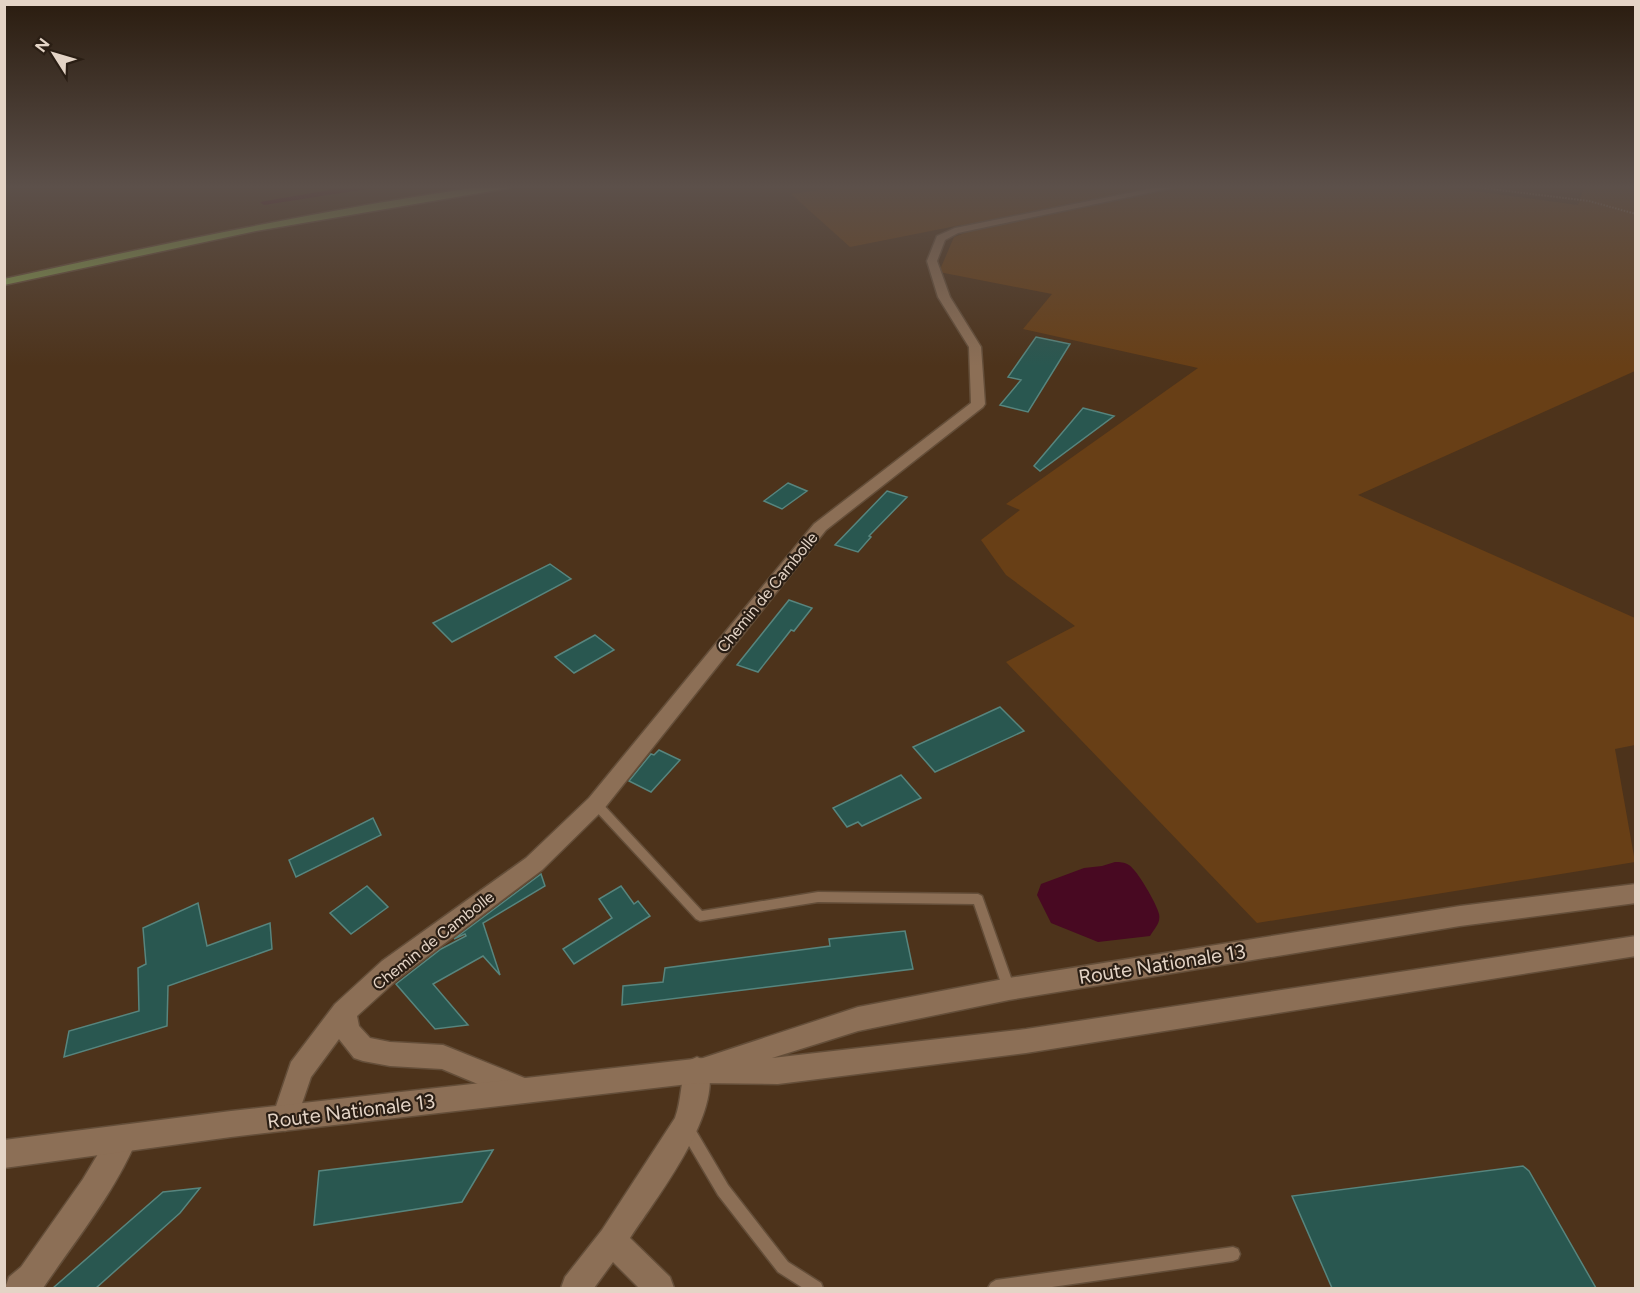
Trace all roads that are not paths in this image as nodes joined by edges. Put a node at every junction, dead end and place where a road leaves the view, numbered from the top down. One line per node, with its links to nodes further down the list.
1 (139, 245): 4 (highway)
2 (177, 245): 5 (highway)
3 (938, 245): 6 (street, Chemin de Cambolle)
4 (4, 274)
5 (4, 282)
6 (596, 804): 9 (lane); 10 (street, Chemin de Cambolle)
7 (1635, 893): 9 (street, Route Nationale 13)
8 (1635, 946): 11 (street, Route Nationale 13)
9 (1008, 989): 11 (street, Route Nationale 13)
10 (344, 1012): 12 (street); 13 (street, Chemin de Cambolle)
11 (697, 1070): 12 (street, Route Nationale 13); 14 (street)
12 (525, 1090): 13 (street, Route Nationale 13)
13 (285, 1118): 15 (street, Route Nationale 13)
14 (686, 1126): 17 (street); 22 (lane)
15 (123, 1139): 16 (street, Route Nationale 13); 19 (street)
16 (4, 1154)
17 (612, 1240): 20 (street); 21 (street)
18 (1233, 1254): 23 (lane)
19 (20, 1288)
20 (576, 1288)
21 (659, 1288)
22 (816, 1288)
23 (996, 1288)

